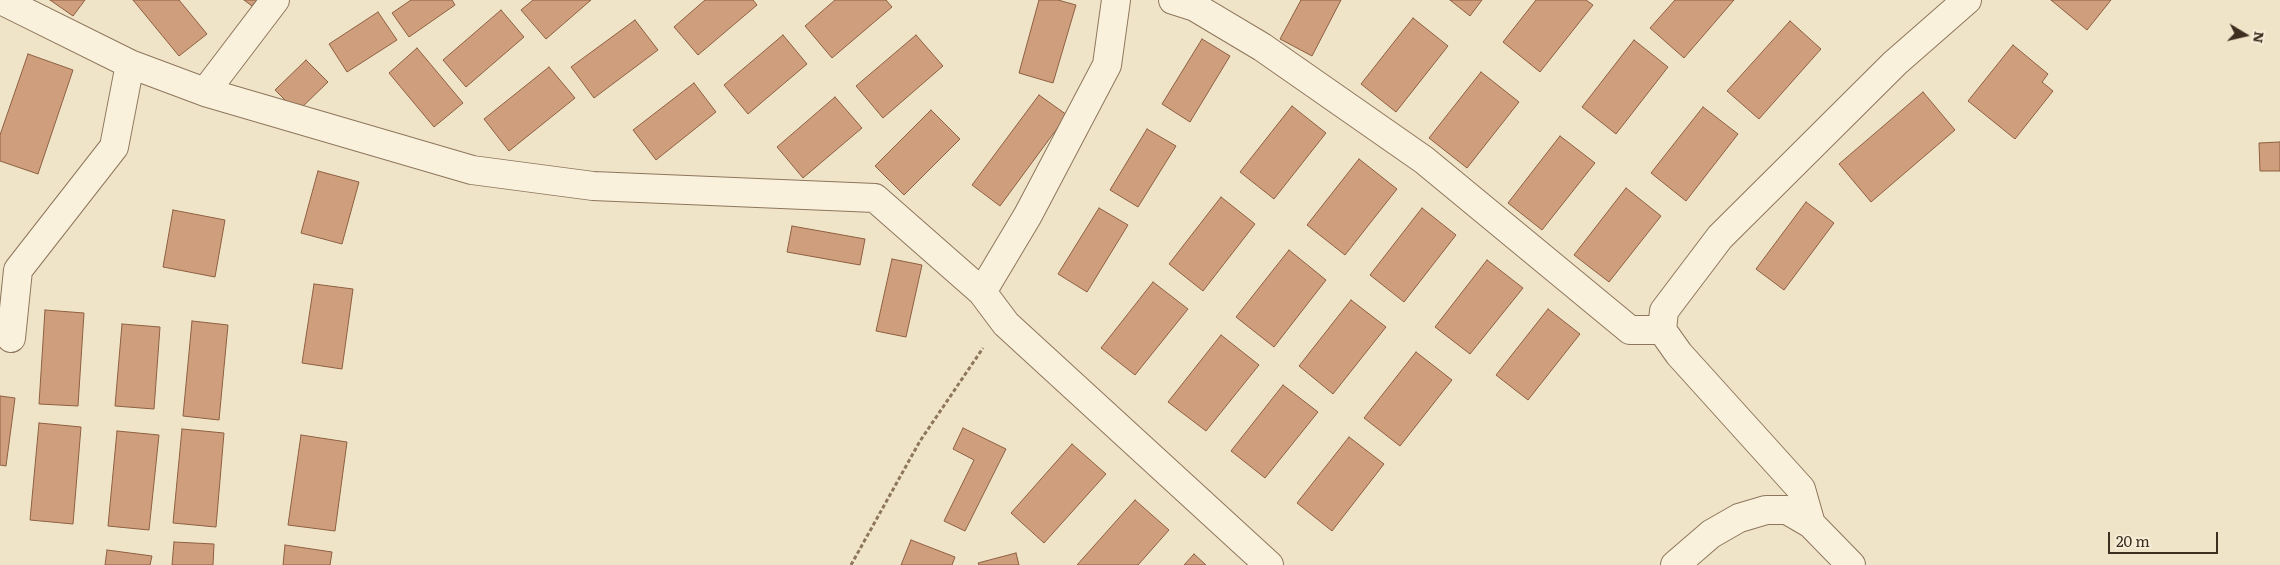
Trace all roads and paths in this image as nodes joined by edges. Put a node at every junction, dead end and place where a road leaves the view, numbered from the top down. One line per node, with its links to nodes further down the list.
1 (1, 0): 6 (street)
2 (275, 0): 7 (street)
3 (1116, 0): 8 (street)
4 (1173, 0): 10 (street)
5 (1968, 0): 10 (street)
6 (130, 64): 7 (street); 11 (street)
7 (205, 92): 8 (street)
8 (982, 292): 9 (street)
9 (1006, 324): 13 (path); 14 (street)
10 (1662, 330): 12 (street)
11 (11, 338)
12 (1811, 524): 15 (street); 16 (street)
13 (851, 565)
14 (1269, 565)
15 (1675, 565)
16 (1851, 565)

